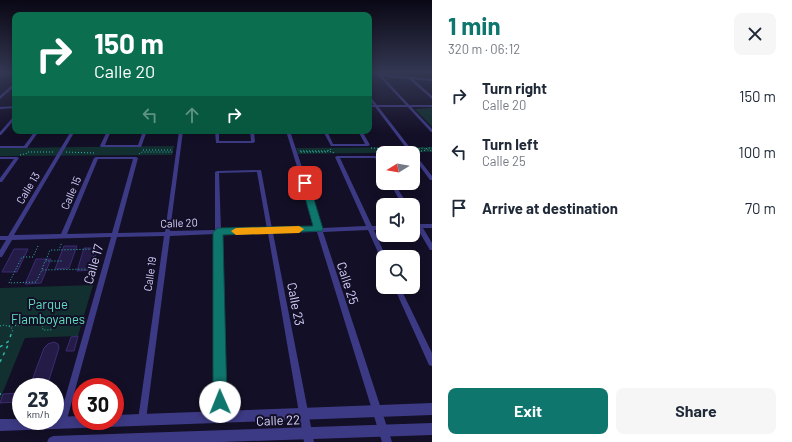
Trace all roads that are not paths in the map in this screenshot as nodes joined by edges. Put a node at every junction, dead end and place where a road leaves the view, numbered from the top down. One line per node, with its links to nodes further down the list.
1 (396, 93): 5 (street)
2 (372, 100): 4 (street)
3 (372, 106): 4 (street)
4 (377, 106): 5 (street); 22 (street)
5 (409, 106): 6 (street); 10 (street)
6 (432, 106)
7 (0, 108): 8 (street)
8 (12, 108)
9 (12, 120): 11 (street)
10 (432, 131)
11 (0, 134)
12 (35, 134): 23 (street)
13 (71, 134): 40 (street, Calle 13)
14 (108, 134): 15 (street)
15 (144, 134)
16 (181, 134): 38 (street, Calle 19)
17 (217, 134): 18 (street)
18 (252, 134)
19 (289, 134): 34 (street, Calle 25)
20 (327, 134): 21 (street)
21 (362, 134)
22 (409, 146)
23 (0, 147)
24 (136, 156): 39 (street, Calle 17); 42 (street, Calle 15)
25 (0, 158): 29 (street)
26 (376, 159): 32 (street)
27 (420, 161): 28 (street)
28 (432, 179)
29 (0, 181)
30 (420, 226): 31 (street)
31 (432, 226)
32 (370, 228): 33 (street, Calle 20); 34 (street, Calle 20); 44 (street)
33 (376, 228)
34 (319, 229): 35 (street, Calle 20); 49 (street, Calle 25)
35 (270, 230): 36 (street, Calle 20); 36 (street, Calle 23); 50 (street, Calle 23)
36 (218, 232): 38 (street, Calle 20); 52 (street)
37 (420, 232): 43 (street)
38 (167, 233): 39 (street, Calle 20); 53 (street, Calle 19)
39 (115, 234): 42 (street, Calle 20); 51 (street, Calle 17)
40 (10, 237): 41 (street, Calle 20); 42 (street, Calle 20); 45 (street, Calle 13)
41 (0, 238)
42 (63, 238)
43 (432, 248)
44 (380, 250)
45 (0, 255)
46 (400, 294): 47 (street)
47 (432, 362)
48 (432, 409): 49 (street, Calle 22)
49 (376, 411): 50 (street, Calle 22); 58 (street, Calle 25)
50 (305, 414): 52 (street, Calle 22); 59 (street, Calle 23)
51 (64, 416)
52 (220, 417): 53 (street, Calle 22)
53 (142, 420): 54 (street, Calle 22)
54 (124, 421)
55 (0, 425): 56 (street)
56 (12, 425)
57 (432, 429): 58 (street, Calle 22)
58 (383, 430): 59 (street, Calle 22); 63 (street, Calle 25)
59 (308, 438): 60 (street, Calle 22)
60 (222, 439): 61 (street, Calle 22)
61 (139, 441): 62 (street, Calle 22)
62 (53, 442)
63 (387, 442)

